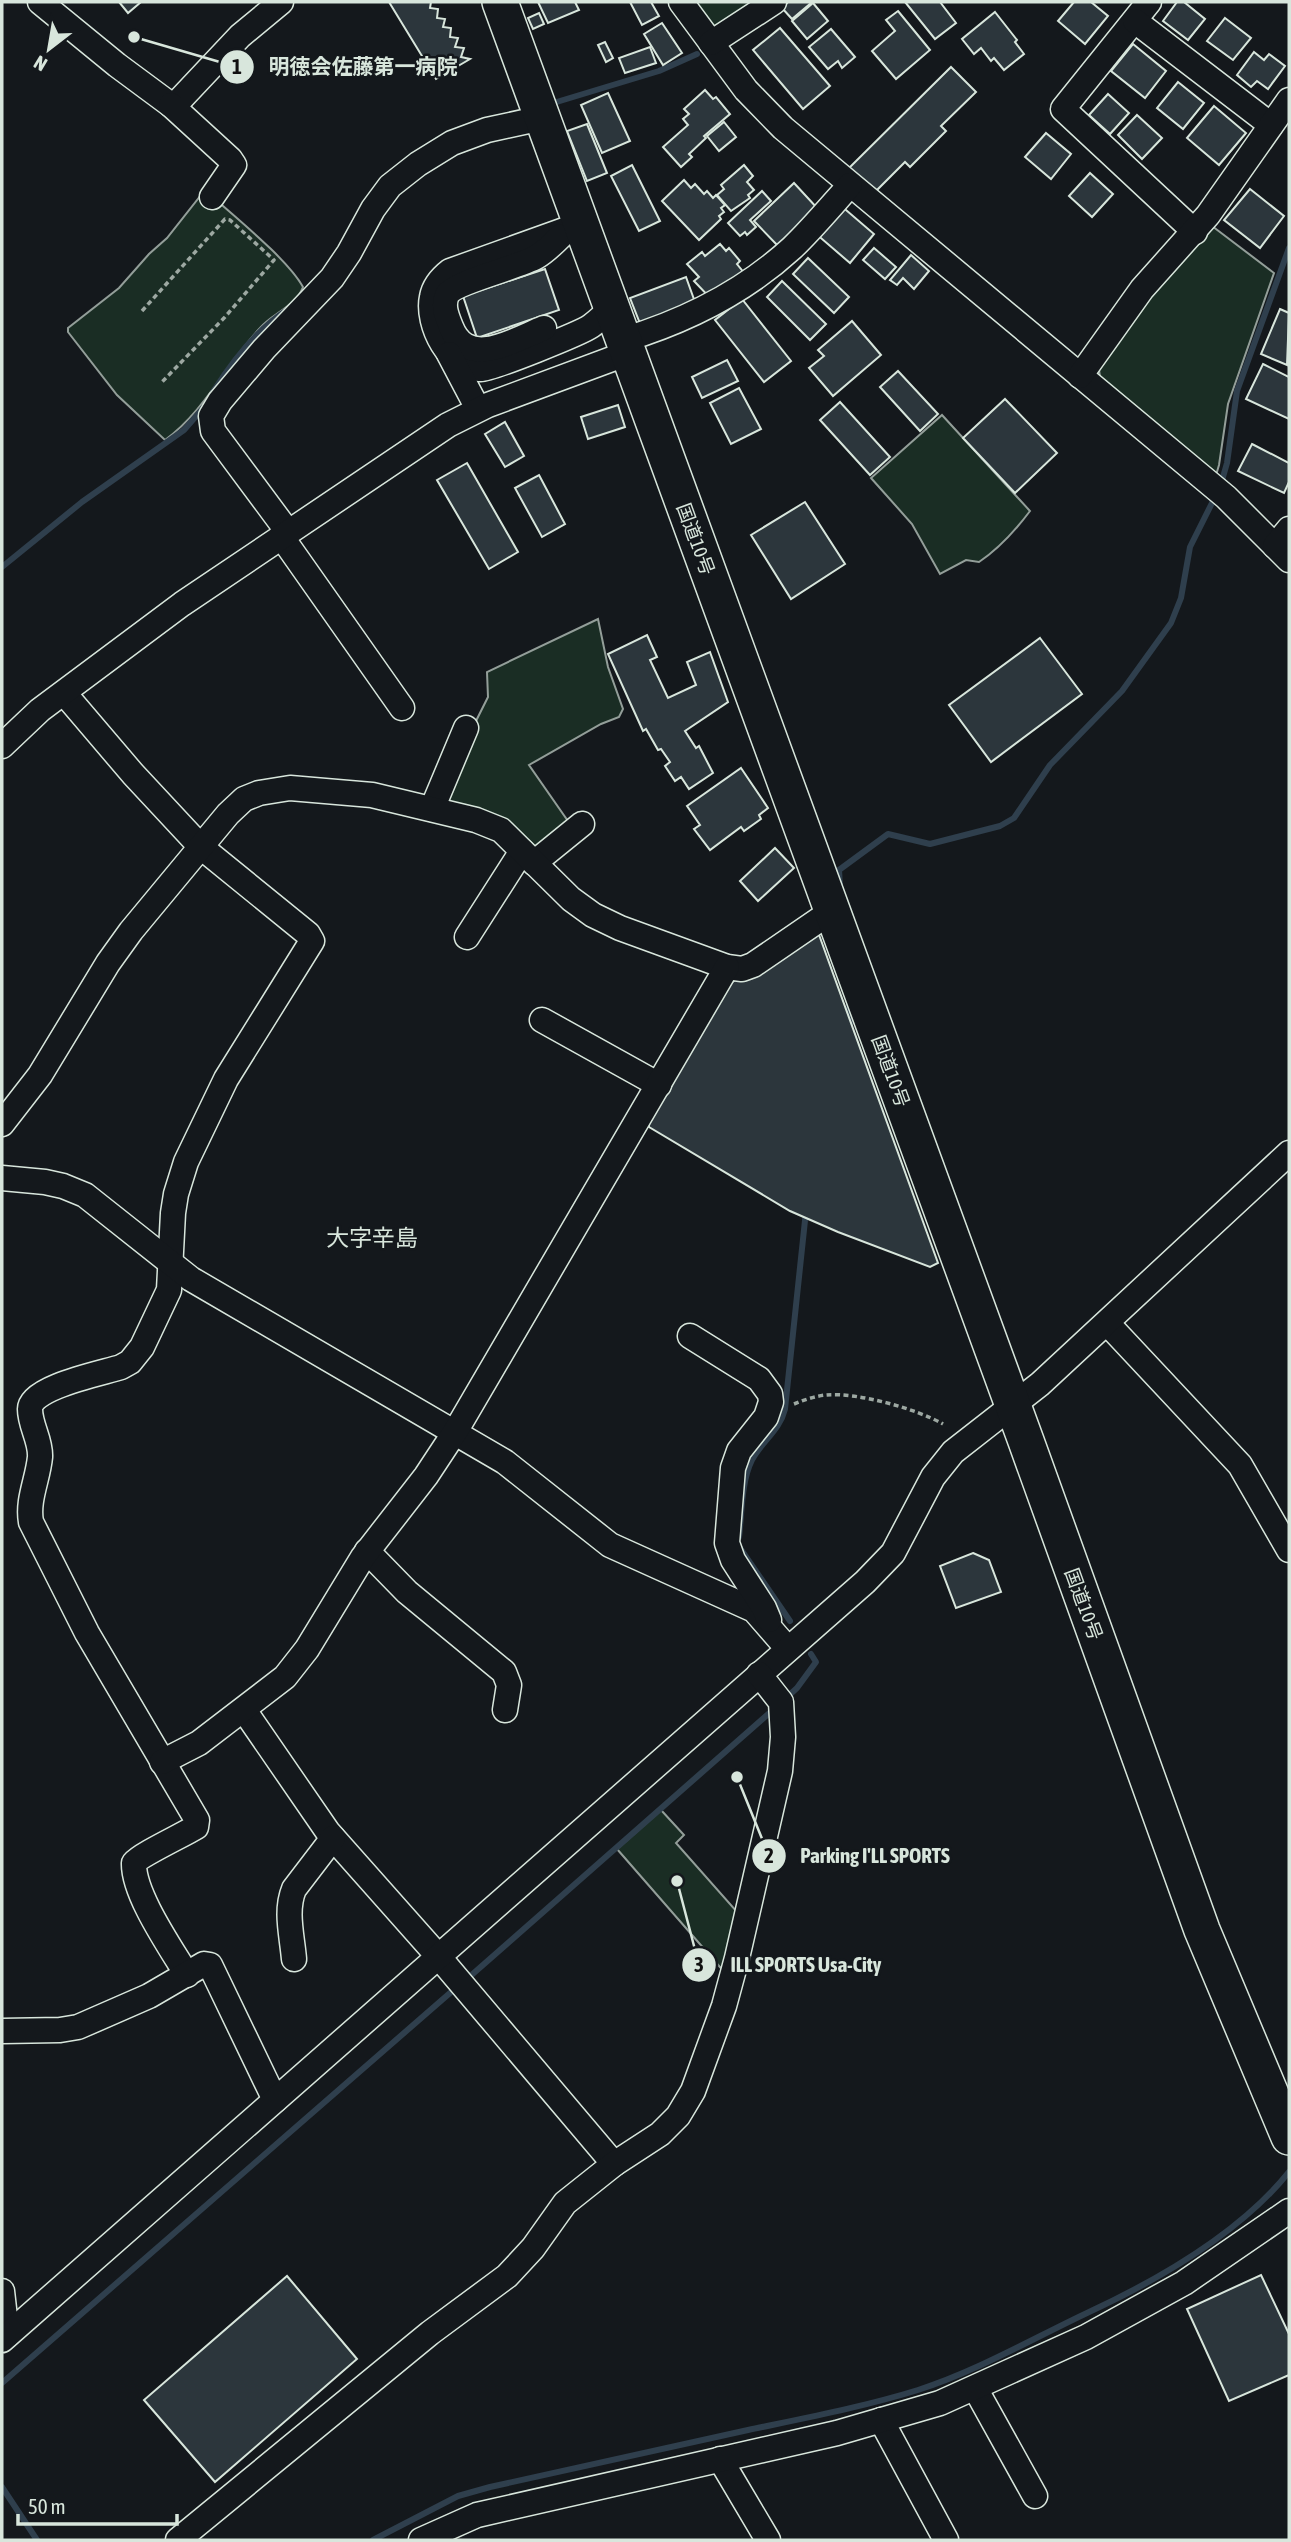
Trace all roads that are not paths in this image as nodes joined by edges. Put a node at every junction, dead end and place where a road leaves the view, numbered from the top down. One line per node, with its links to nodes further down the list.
1 (40, 2): 9 (street)
2 (281, 2): 9 (street)
3 (500, 2): 10 (highway, 国道10号)
4 (681, 2): 7 (street)
5 (774, 2): 7 (street)
6 (1142, 11): 11 (street); 15 (street)
7 (711, 43): 12 (street)
8 (1289, 100): 11 (street)
9 (171, 105): 13 (street)
10 (542, 118): 14 (highway, 国道10号); 20 (street)
11 (1271, 125): 15 (street)
12 (850, 185): 16 (street); 18 (street)
13 (212, 197)
14 (575, 226): 16 (highway, 国道10号); 16 (street); 17 (street)
15 (1195, 232): 18 (street)
16 (621, 334): 17 (street); 19 (street); 30 (highway, 国道10号)
17 (445, 347): 19 (street)
18 (1080, 376): 21 (street)
19 (478, 409): 20 (street)
20 (285, 534): 22 (street); 23 (street)
21 (1285, 545)
22 (64, 693): 25 (street); 28 (street)
23 (402, 708)
24 (466, 727): 26 (street)
25 (2, 746)
26 (432, 809): 28 (street); 29 (street)
27 (582, 824): 29 (street)
28 (201, 847): 35 (street); 38 (street)
29 (528, 857): 31 (street); 32 (street)
30 (832, 909): 32 (street); 41 (highway, 国道10号)
31 (467, 937)
32 (727, 968): 34 (street)
33 (542, 1020): 34 (street)
34 (659, 1084): 42 (street)
35 (2, 1124)
36 (1289, 1153): 39 (street)
37 (2, 1178): 38 (street)
38 (171, 1264): 42 (street); 50 (street)
39 (1107, 1323): 41 (street); 43 (street)
40 (690, 1336): 45 (street)
41 (1013, 1407): 46 (street); 57 (highway, 国道10号)
42 (455, 1432): 44 (street); 45 (street)
43 (1289, 1550)
44 (367, 1551): 48 (street); 49 (street)
45 (768, 1624): 46 (street)
46 (788, 1649): 47 (street)
47 (759, 1674): 52 (street); 58 (street)
48 (244, 1710): 50 (street); 51 (street)
49 (505, 1710)
50 (162, 1762): 54 (street)
51 (333, 1838): 52 (street); 53 (street)
52 (438, 1956): 56 (street); 58 (street)
53 (294, 1959)
54 (187, 1975): 55 (street); 56 (street)
55 (2, 2031)
56 (275, 2100): 61 (street)
57 (1289, 2136)
58 (614, 2164): 66 (street)
59 (1289, 2211): 62 (street)
60 (2, 2291): 61 (street)
61 (4, 2338)
62 (975, 2388): 63 (street); 65 (street)
63 (881, 2420): 64 (street); 69 (street)
64 (720, 2459): 67 (street); 68 (street)
65 (1035, 2496)
66 (178, 2540)
67 (421, 2540)
68 (768, 2540)
69 (946, 2540)

